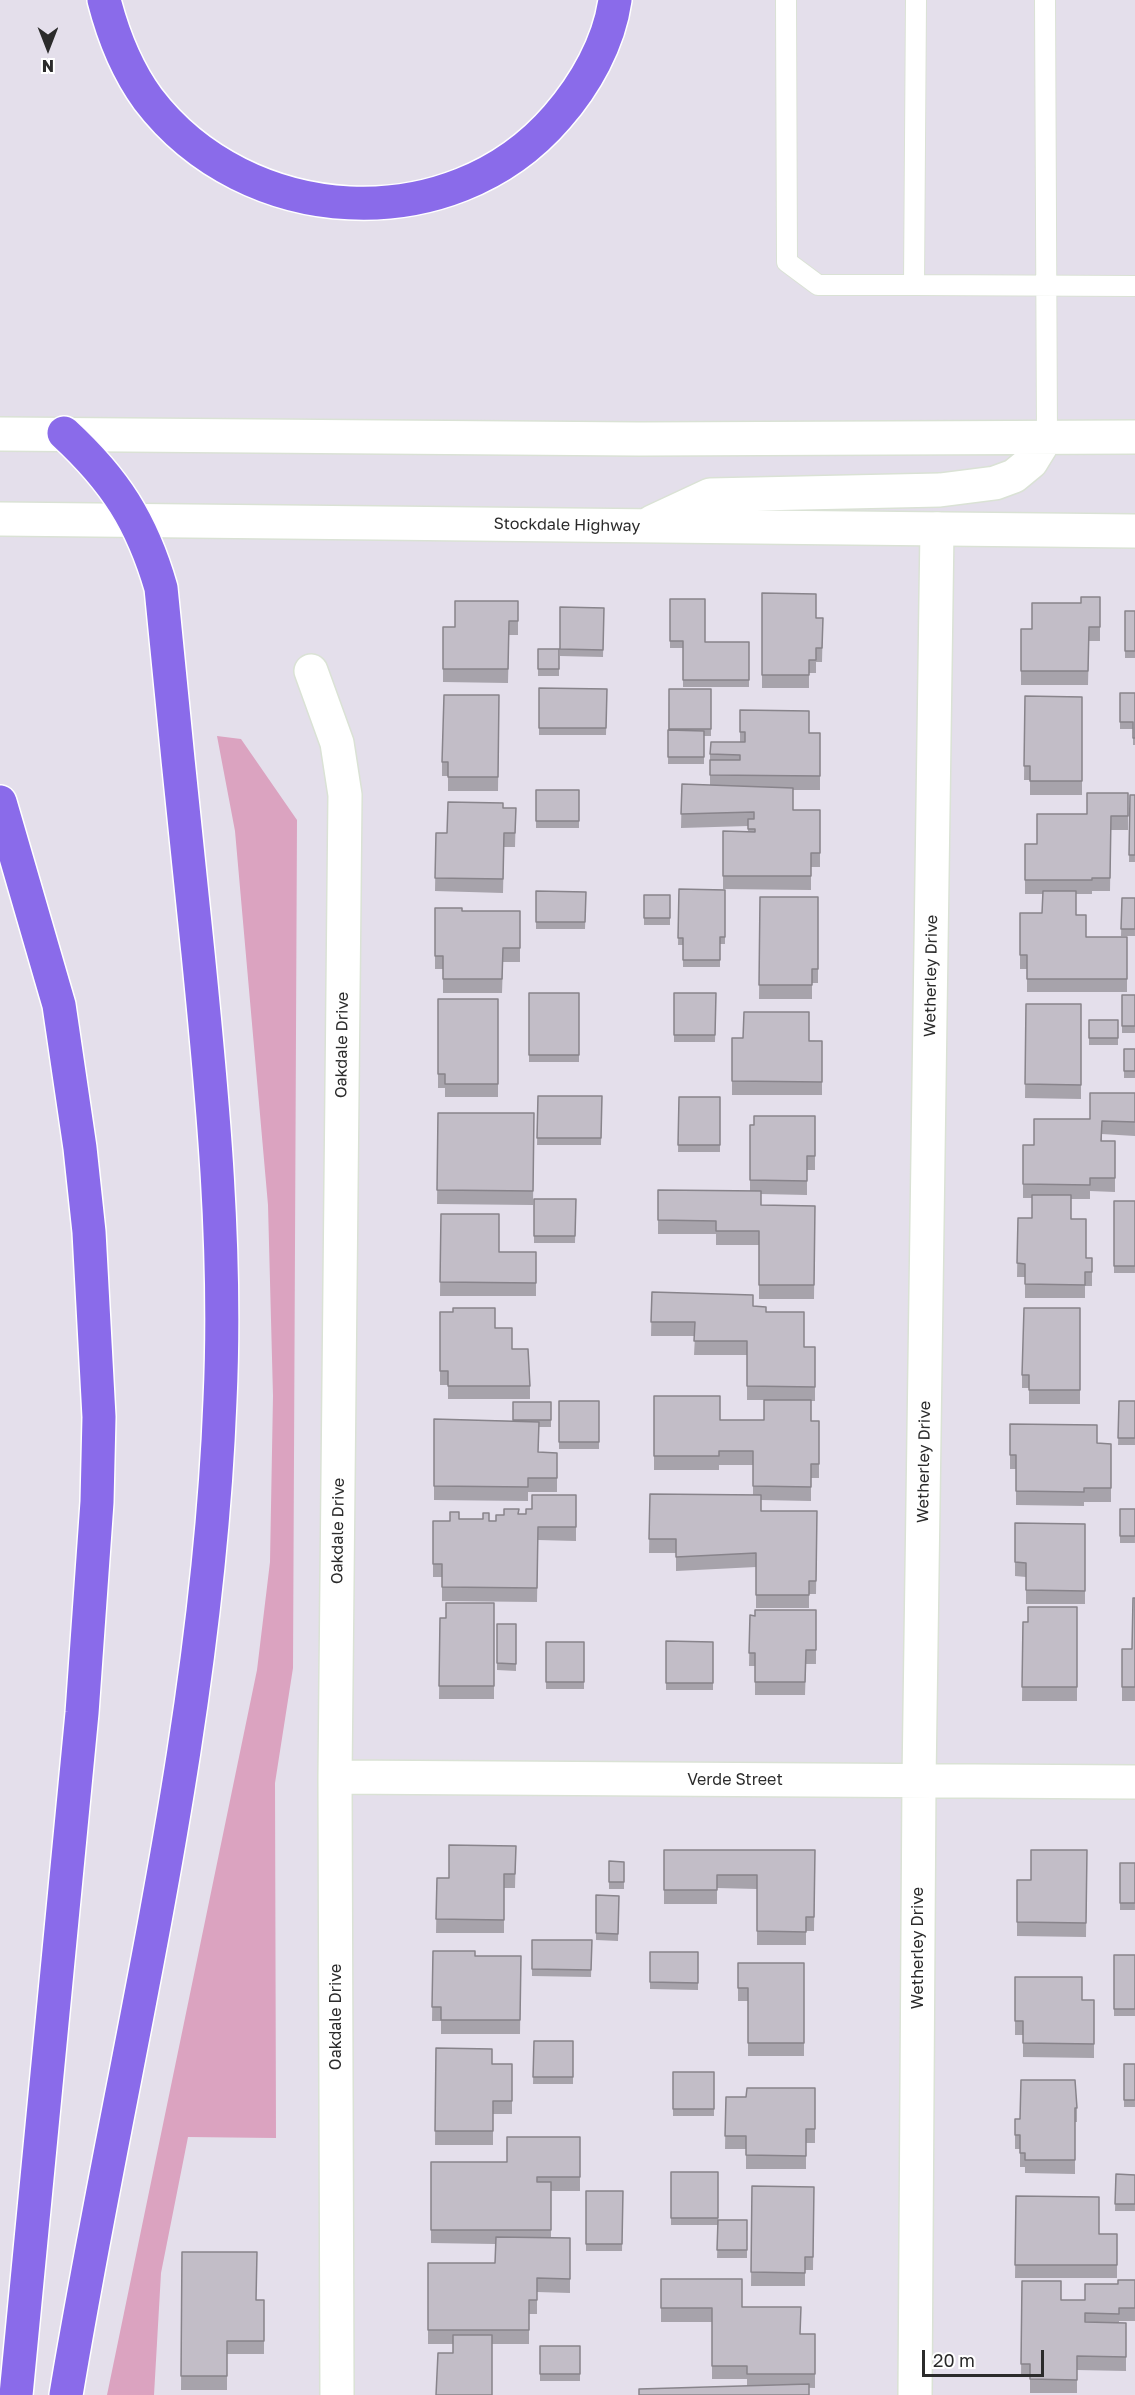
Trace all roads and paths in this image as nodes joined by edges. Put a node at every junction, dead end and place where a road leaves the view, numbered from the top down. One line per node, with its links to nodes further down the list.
1 (104, 0): 2 (highway)
2 (615, 0)
3 (786, 0): 6 (lane)
4 (916, 0): 6 (lane)
5 (1045, 0): 7 (lane)
6 (914, 285): 7 (lane)
7 (1047, 285): 8 (lane); 11 (lane)
8 (1135, 286)
9 (64, 433): 10 (street); 11 (street); 14 (highway)
10 (0, 434)
11 (1047, 436): 12 (street); 15 (street)
12 (1135, 437)
13 (0, 519): 14 (street, Stockdale Highway)
14 (136, 520): 15 (street, Stockdale Highway); 24 (highway)
15 (642, 526): 16 (street, Stockdale Highway)
16 (938, 529): 17 (street, Stockdale Highway); 21 (street, Wetherley Drive)
17 (1135, 531)
18 (311, 671): 20 (street, Oakdale Drive)
19 (0, 802): 23 (highway)
20 (335, 1777): 21 (street, Verde Street); 25 (street, Oakdale Drive)
21 (919, 1781): 22 (street, Verde Street); 26 (street, Wetherley Drive)
22 (1135, 1782)
23 (16, 2395)
24 (66, 2395)
25 (337, 2395)
26 (915, 2395)

